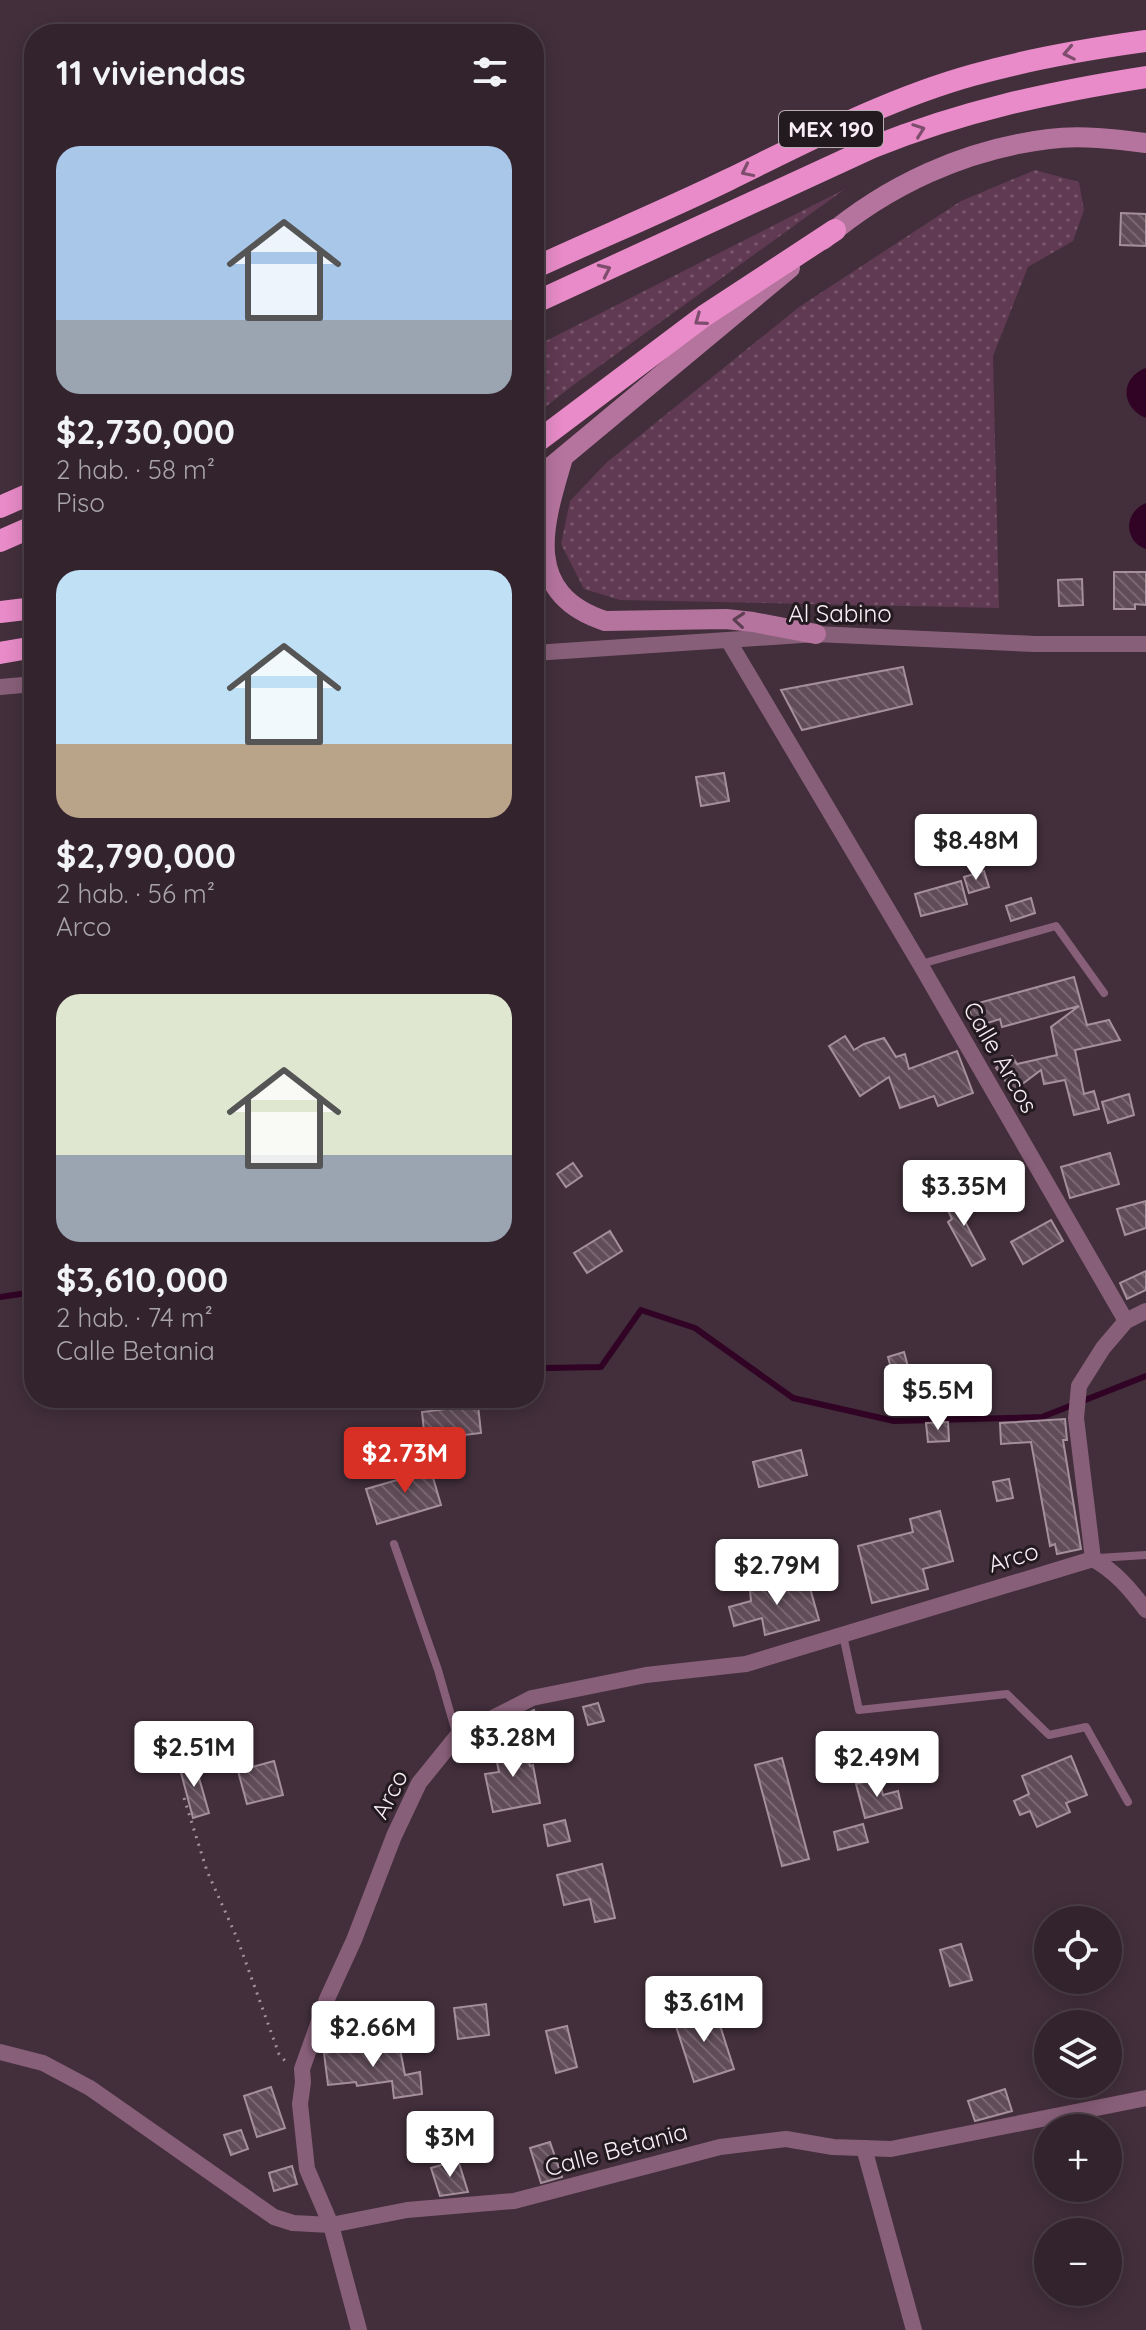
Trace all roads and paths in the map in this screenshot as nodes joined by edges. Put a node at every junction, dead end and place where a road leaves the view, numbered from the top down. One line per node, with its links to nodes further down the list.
1 (1146, 41): 5 (highway, MEX 190, one-way to 5)
2 (1146, 77): 6 (highway, MEX 190, one-way to 2)
3 (1146, 143): 4 (main road)
4 (835, 230): 7 (highway, one-way to 7); 8 (main road)
5 (544, 263)
6 (544, 298)
7 (544, 436)
8 (563, 458): 9 (main road); 13 (main road, one-way to 8)
9 (544, 473)
10 (24, 496): 11 (highway)
11 (0, 507)
12 (24, 530): 14 (highway)
13 (544, 539)
14 (0, 541)
15 (544, 554): 18 (main road, one-way to 15)
16 (24, 609): 17 (highway)
17 (0, 612)
18 (816, 634): 19 (street, Al Sabino); 20 (street, Al Sabino)
19 (728, 640): 24 (street, Al Sabino); 28 (street, Calle Arcos)
20 (1146, 644)
21 (0, 646): 22 (highway)
22 (24, 648)
23 (24, 650): 25 (highway, bridge)
24 (544, 652)
25 (0, 653)
26 (24, 685): 27 (street)
27 (0, 687)
28 (920, 964): 29 (lane); 31 (street, Calle Arcos)
29 (1104, 993)
30 (1146, 1311): 31 (street)
31 (1126, 1321): 34 (street)
32 (394, 1544): 37 (lane)
33 (1146, 1555): 34 (lane)
34 (1093, 1559): 35 (street); 36 (street, Arco)
35 (1146, 1610)
36 (843, 1633): 37 (street, Arco); 39 (lane)
37 (457, 1736): 41 (street, Arco)
38 (184, 1798): 41 (path)
39 (1128, 1802)
40 (0, 2052): 44 (street, Calle Betania)
41 (303, 2082): 44 (street, Arco)
42 (1146, 2098): 43 (street, Calle Betania)
43 (864, 2148): 44 (street, Calle Betania); 46 (street)
44 (331, 2225): 45 (street, Arco)
45 (359, 2330)
46 (914, 2330)

